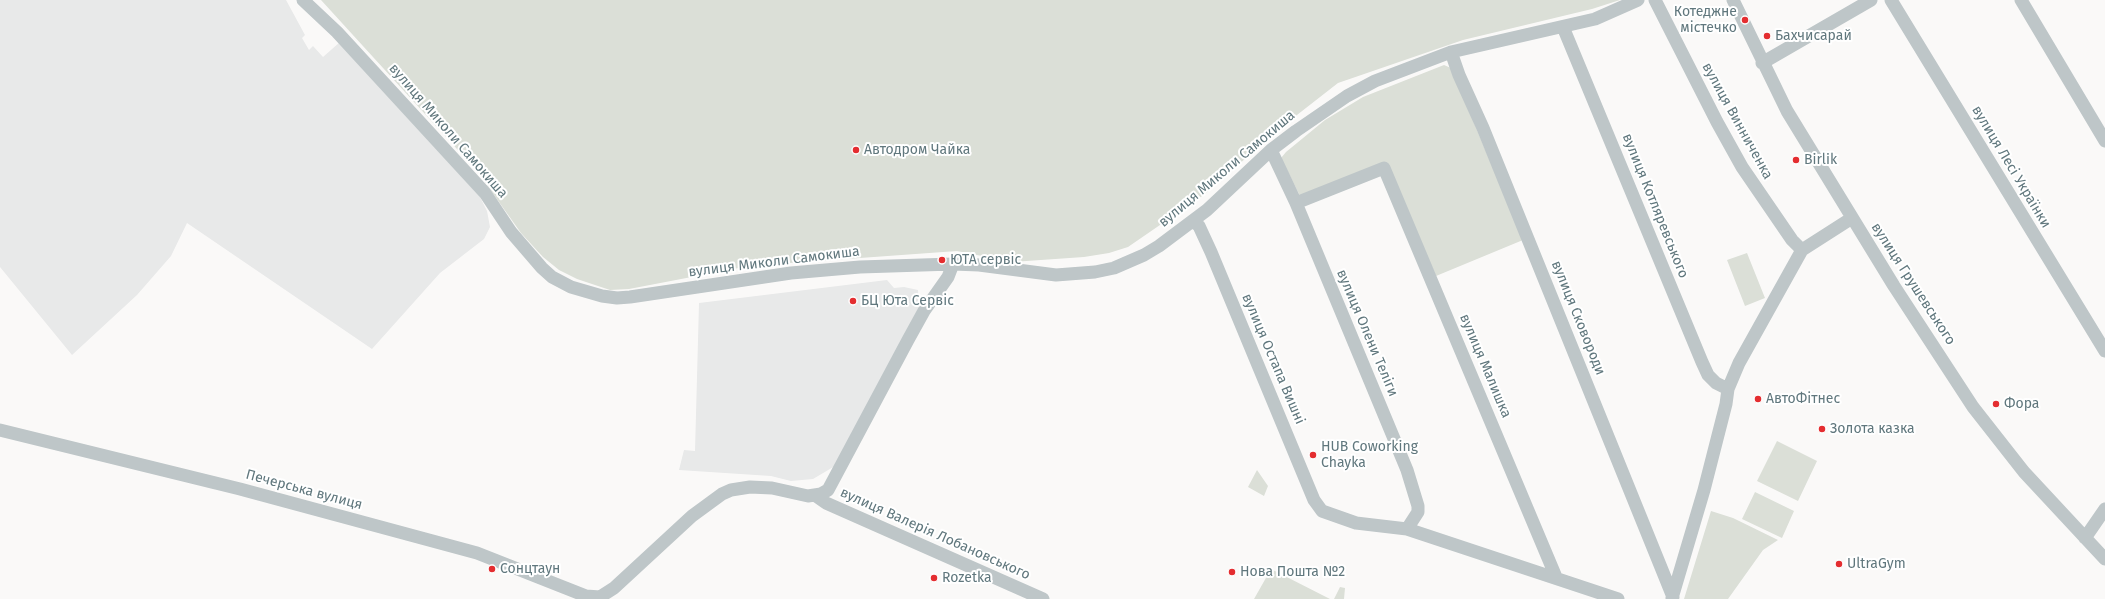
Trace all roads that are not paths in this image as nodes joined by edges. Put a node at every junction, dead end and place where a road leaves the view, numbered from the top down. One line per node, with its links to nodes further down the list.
1 (303, 0): 17 (street, вулиця Миколи Самокиша)
2 (1638, 0): 8 (street, вулиця Миколи Самокиша)
3 (1655, 0): 16 (street, вулиця Винниченка)
4 (1733, 0): 10 (street, вулиця Грушевського)
5 (1871, 0): 10 (street)
6 (1891, 0): 18 (street, вулиця Лесі Українки)
7 (2021, 0): 11 (street)
8 (1563, 26): 9 (street, вулиця Миколи Самокиша); 19 (street, вулиця Котляревського)
9 (1451, 52): 12 (street, вулиця Миколи Самокиша); 28 (street, вулиця Сковороди)
10 (1762, 63): 14 (street, вулиця Грушевського)
11 (2105, 141)
12 (1271, 150): 13 (street, вулиця Олени Теліги); 15 (street, вулиця Миколи Самокиша)
13 (1296, 203): 23 (street, вулиця Олени Теліги); 26 (street, вулиця Малишка)
14 (1852, 218): 16 (street); 24 (street, вулиця Грушевського)
15 (1193, 221): 17 (street, вулиця Миколи Самокиша); 23 (street, вулиця Остапа Вишні)
16 (1802, 250): 19 (street)
17 (953, 264): 21 (street, вулиця Валерія Лобановського)
18 (2105, 351)
19 (1728, 389): 28 (street)
20 (0, 430): 27 (street, Печерська вулиця)
21 (816, 496): 27 (street, вулиця Валерія Лобановського); 29 (street, вулиця Валерія Лобановського)
22 (2105, 509): 24 (street)
23 (1407, 529): 26 (street)
24 (2085, 538): 25 (street, вулиця Грушевського)
25 (2105, 559)
26 (1556, 577): 30 (street)
27 (594, 598)
28 (1672, 598)
29 (1043, 599)
30 (1618, 599)

